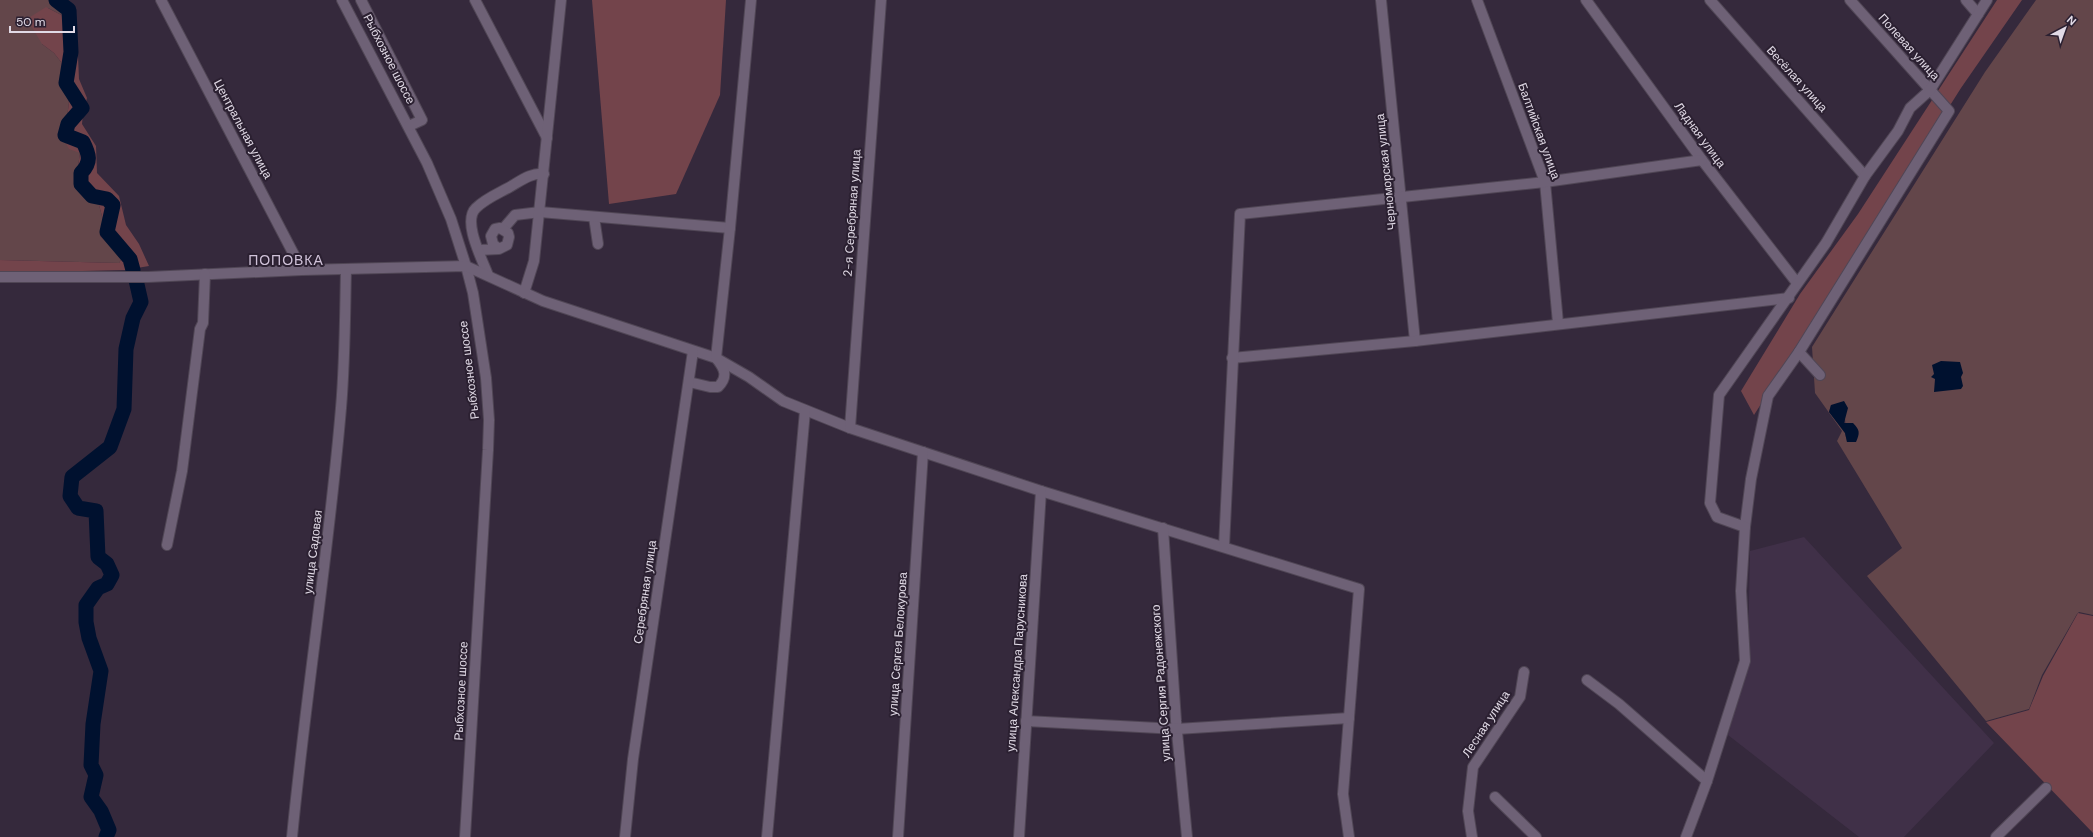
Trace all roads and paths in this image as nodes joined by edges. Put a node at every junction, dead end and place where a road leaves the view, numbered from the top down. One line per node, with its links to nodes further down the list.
1 (161, 0): 33 (street, Центральная улица)
2 (342, 0): 17 (street, Рыбхозное шоссе)
3 (361, 0): 17 (street)
4 (475, 0): 18 (street)
5 (561, 0): 18 (street)
6 (751, 0): 26 (street)
7 (881, 0): 49 (street, 2-я Серебряная улица)
8 (1380, 0): 23 (street, Черноморская улица)
9 (1477, 0): 22 (street, Балтийская улица)
10 (1586, 0): 19 (street, Ладная улица)
11 (1710, 0): 21 (street, Весёлая улица)
12 (1850, 0): 16 (street, Полевая улица)
13 (1966, 0): 15 (street)
14 (1987, 0): 15 (street)
15 (1978, 14): 16 (street)
16 (1930, 90): 21 (street); 43 (street, Полевая улица)
17 (409, 126): 31 (street, Рыбхозное шоссе)
18 (547, 138): 20 (street)
19 (1702, 160): 22 (street); 37 (street, Ладная улица)
20 (544, 174): 24 (street); 30 (street)
21 (1865, 176): 37 (street)
22 (1545, 182): 23 (street); 40 (street, Балтийская улица)
23 (1402, 196): 41 (street, Черноморская улица); 45 (street)
24 (540, 212): 25 (street); 27 (street); 38 (street)
25 (594, 217): 26 (street); 28 (street)
26 (730, 228): 44 (street)
27 (503, 229): 29 (street); 29 (street)
28 (598, 244)
29 (499, 249): 30 (street)
30 (479, 250): 35 (street)
31 (466, 266): 32 (street); 35 (street); 65 (street, Рыбхозное шоссе)
32 (346, 269): 33 (street); 64 (street, улица Садовая)
33 (302, 270): 34 (street)
34 (205, 274): 36 (street); 54 (street)
35 (488, 275): 38 (street)
36 (0, 277)
37 (1797, 283): 39 (street)
38 (524, 292): 42 (street)
39 (1789, 298): 40 (street); 52 (street)
40 (1558, 323): 41 (street)
41 (1415, 341): 45 (street)
42 (693, 351): 44 (street); 47 (street, Серебряная улица)
43 (1799, 352): 46 (street); 52 (street)
44 (716, 358): 47 (street); 48 (street)
45 (1232, 358): 55 (street)
46 (1820, 375)
47 (689, 382): 66 (street, Серебряная улица)
48 (805, 411): 49 (street); 67 (street)
49 (850, 428): 50 (street)
50 (923, 452): 51 (street); 68 (street, улица Сергея Белокурова)
51 (1041, 492): 53 (street); 59 (street, улица Александра Парусникова)
52 (1745, 527): 61 (street)
53 (1163, 528): 55 (street); 60 (street, улица Сергия Радонежского)
54 (167, 545)
55 (1224, 546): 58 (street)
56 (1524, 672): 72 (street, Лесная улица)
57 (1587, 680): 61 (street)
58 (1349, 718): 60 (street); 71 (street)
59 (1026, 721): 60 (street); 69 (street, улица Александра Парусникова)
60 (1177, 729): 70 (street, улица Сергия Радонежского)
61 (1707, 781): 74 (street)
62 (2046, 788): 75 (street)
63 (1495, 798): 73 (street)
64 (292, 837)
65 (465, 837)
66 (625, 837)
67 (767, 837)
68 (898, 837)
69 (1019, 837)
70 (1187, 837)
71 (1349, 837)
72 (1472, 837)
73 (1536, 837)
74 (1686, 837)
75 (1996, 837)

